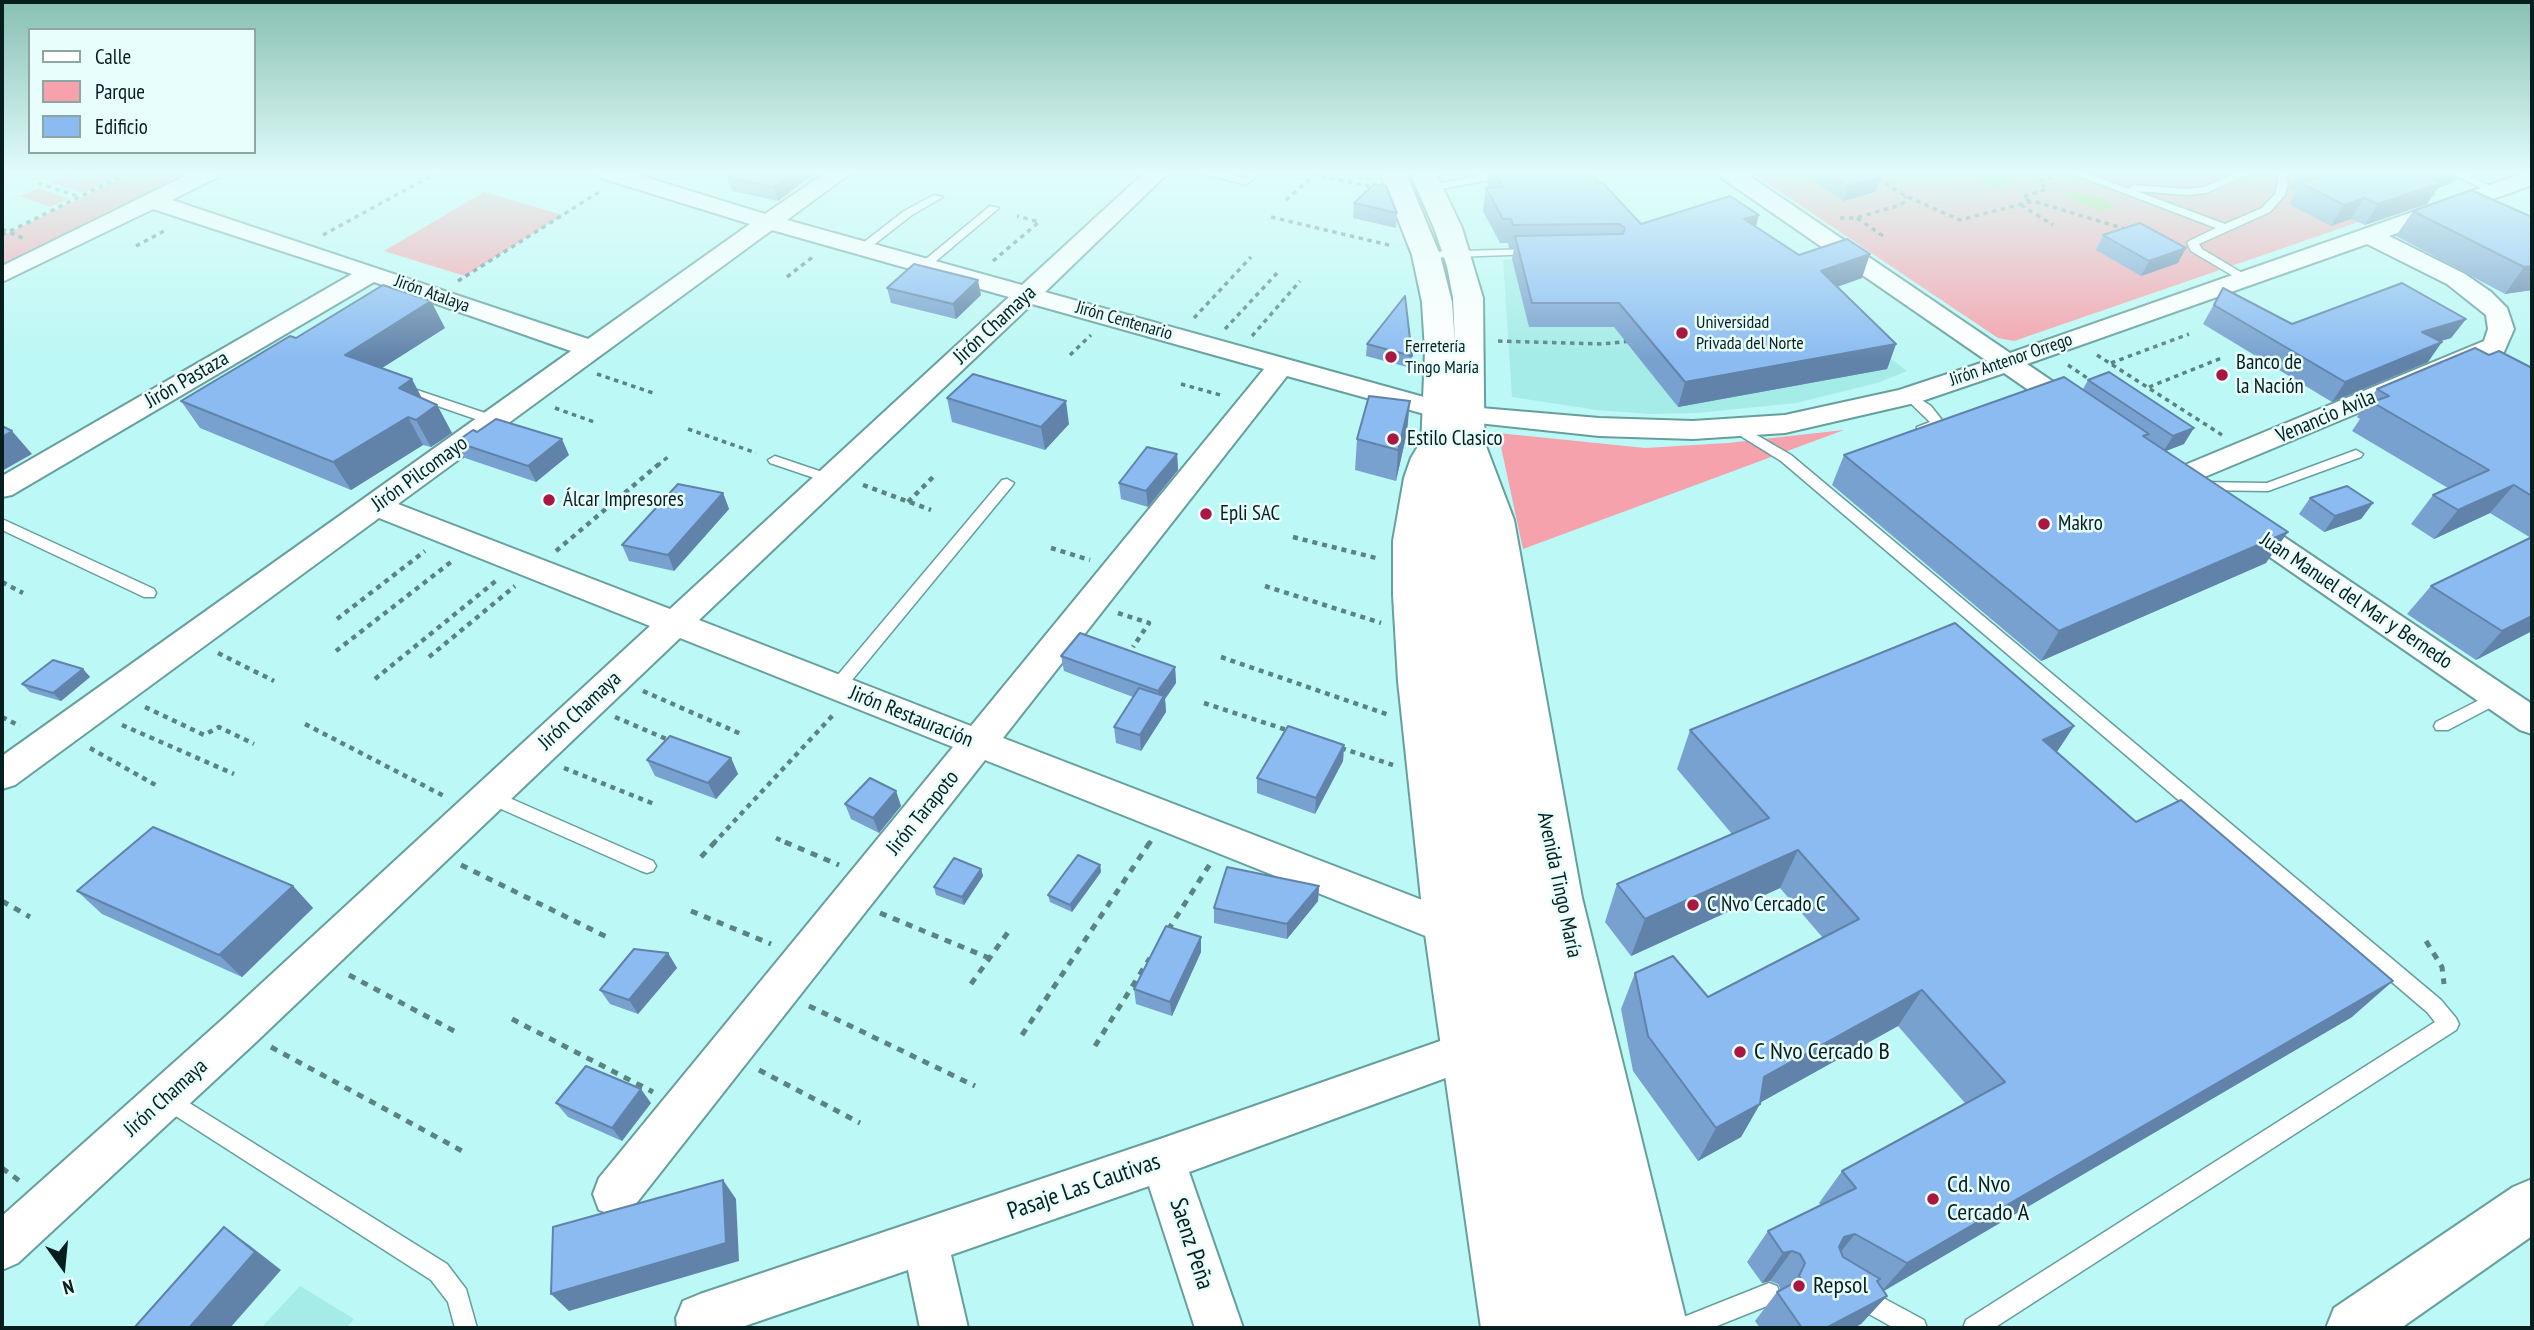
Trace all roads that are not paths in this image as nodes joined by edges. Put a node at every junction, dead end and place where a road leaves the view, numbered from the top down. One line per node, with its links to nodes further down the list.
1 (83, 235): 19 (street)
2 (258, 235): 18 (street, Jirón Atalaya)
3 (750, 235): 22 (street, Jirón Pilcomayo)
4 (816, 235): 13 (street, Jirón Centenario)
5 (880, 235): 13 (lane)
6 (961, 235): 17 (lane)
7 (1091, 235): 21 (street, Jirón Chamaya)
8 (1423, 235): 16 (main road, Avenida Tingo María)
9 (1446, 235): 14 (main road, Avenida Tingo María)
10 (1820, 235): 23 (street)
11 (2209, 235): 20 (lane)
12 (2367, 235): 20 (street, Jirón Antenor Orrego); 34 (street, Venancio Avila)
13 (863, 248): 17 (street, Jirón Centenario)
14 (1457, 252): 15 (lane); 16 (lane); 29 (main road, Avenida Tingo María)
15 (1546, 253)
16 (1426, 254): 29 (main road, Avenida Tingo María)
17 (925, 265): 21 (street, Jirón Centenario)
18 (372, 272): 22 (street, Jirón Atalaya); 37 (street, Jirón Pastaza)
19 (2, 275)
20 (2245, 279): 23 (street, Jirón Antenor Orrego)
21 (1028, 294): 24 (street, Jirón Centenario); 35 (street, Jirón Chamaya)
22 (580, 357): 27 (street, Jirón Pilcomayo)
23 (2006, 363): 26 (street, Jirón Antenor Orrego); 28 (street)
24 (1282, 365): 29 (street, Jirón Centenario); 46 (street, Jirón Tarapoto)
25 (387, 384): 27 (lane)
26 (1909, 396): 30 (street, Jirón Antenor Orrego); 31 (lane)
27 (492, 420): 38 (street, Jirón Pilcomayo)
28 (2098, 425)
29 (1454, 426): 30 (street, Jirón Antenor Orrego); 50 (main road, Avenida Tingo María); 65 (main road, Avenida Tingo María); 66 (main road, Avenida Tingo María); 67 (main road, Avenida Tingo María)
30 (1736, 427): 70 (lane)
31 (1905, 437)
32 (2356, 454): 34 (lane)
33 (775, 460): 35 (lane)
34 (2174, 476): 43 (street, Juan Manuel del Mar y Bernedo)
35 (832, 477): 41 (street, Jirón Chamaya)
36 (1007, 483): 42 (lane)
37 (2, 488)
38 (376, 506): 41 (street, Jirón Restauración); 47 (street, Jirón Pilcomayo)
39 (2, 524): 40 (lane)
40 (149, 593)
41 (675, 624): 42 (street, Jirón Restauración); 48 (street, Jirón Chamaya)
42 (845, 691): 46 (street, Jirón Restauración)
43 (2497, 697): 44 (street, Juan Manuel del Mar y Bernedo); 45 (lane)
44 (2532, 721)
45 (2442, 726)
46 (979, 743): 50 (street, Jirón Restauración); 54 (street, Jirón Tarapoto)
47 (2, 775)
48 (481, 804): 49 (lane); 52 (street, Jirón Chamaya)
49 (647, 866)
50 (1447, 927): 51 (main road, Avenida Tingo María)
51 (1466, 1051): 53 (street, Pasaje Las Cautivas); 64 (main road, Avenida Tingo María)
52 (166, 1098): 57 (street, Jirón Chamaya); 61 (lane)
53 (1163, 1160): 56 (street, Pasaje Las Cautivas); 63 (street, Saenz Peña)
54 (615, 1195)
55 (2532, 1205): 71 (main road)
56 (925, 1241): 60 (street, Pasaje Las Cautivas); 62 (street)
57 (2, 1247)
58 (1840, 1284): 69 (lane)
59 (1769, 1294): 68 (lane)
60 (701, 1323)
61 (466, 1328)
62 (944, 1328)
63 (1219, 1328)
64 (1509, 1328)
65 (1564, 1328)
66 (1613, 1328)
67 (1660, 1328)
68 (1684, 1328)
69 (1916, 1328)
70 (1974, 1328)
71 (2354, 1328)

